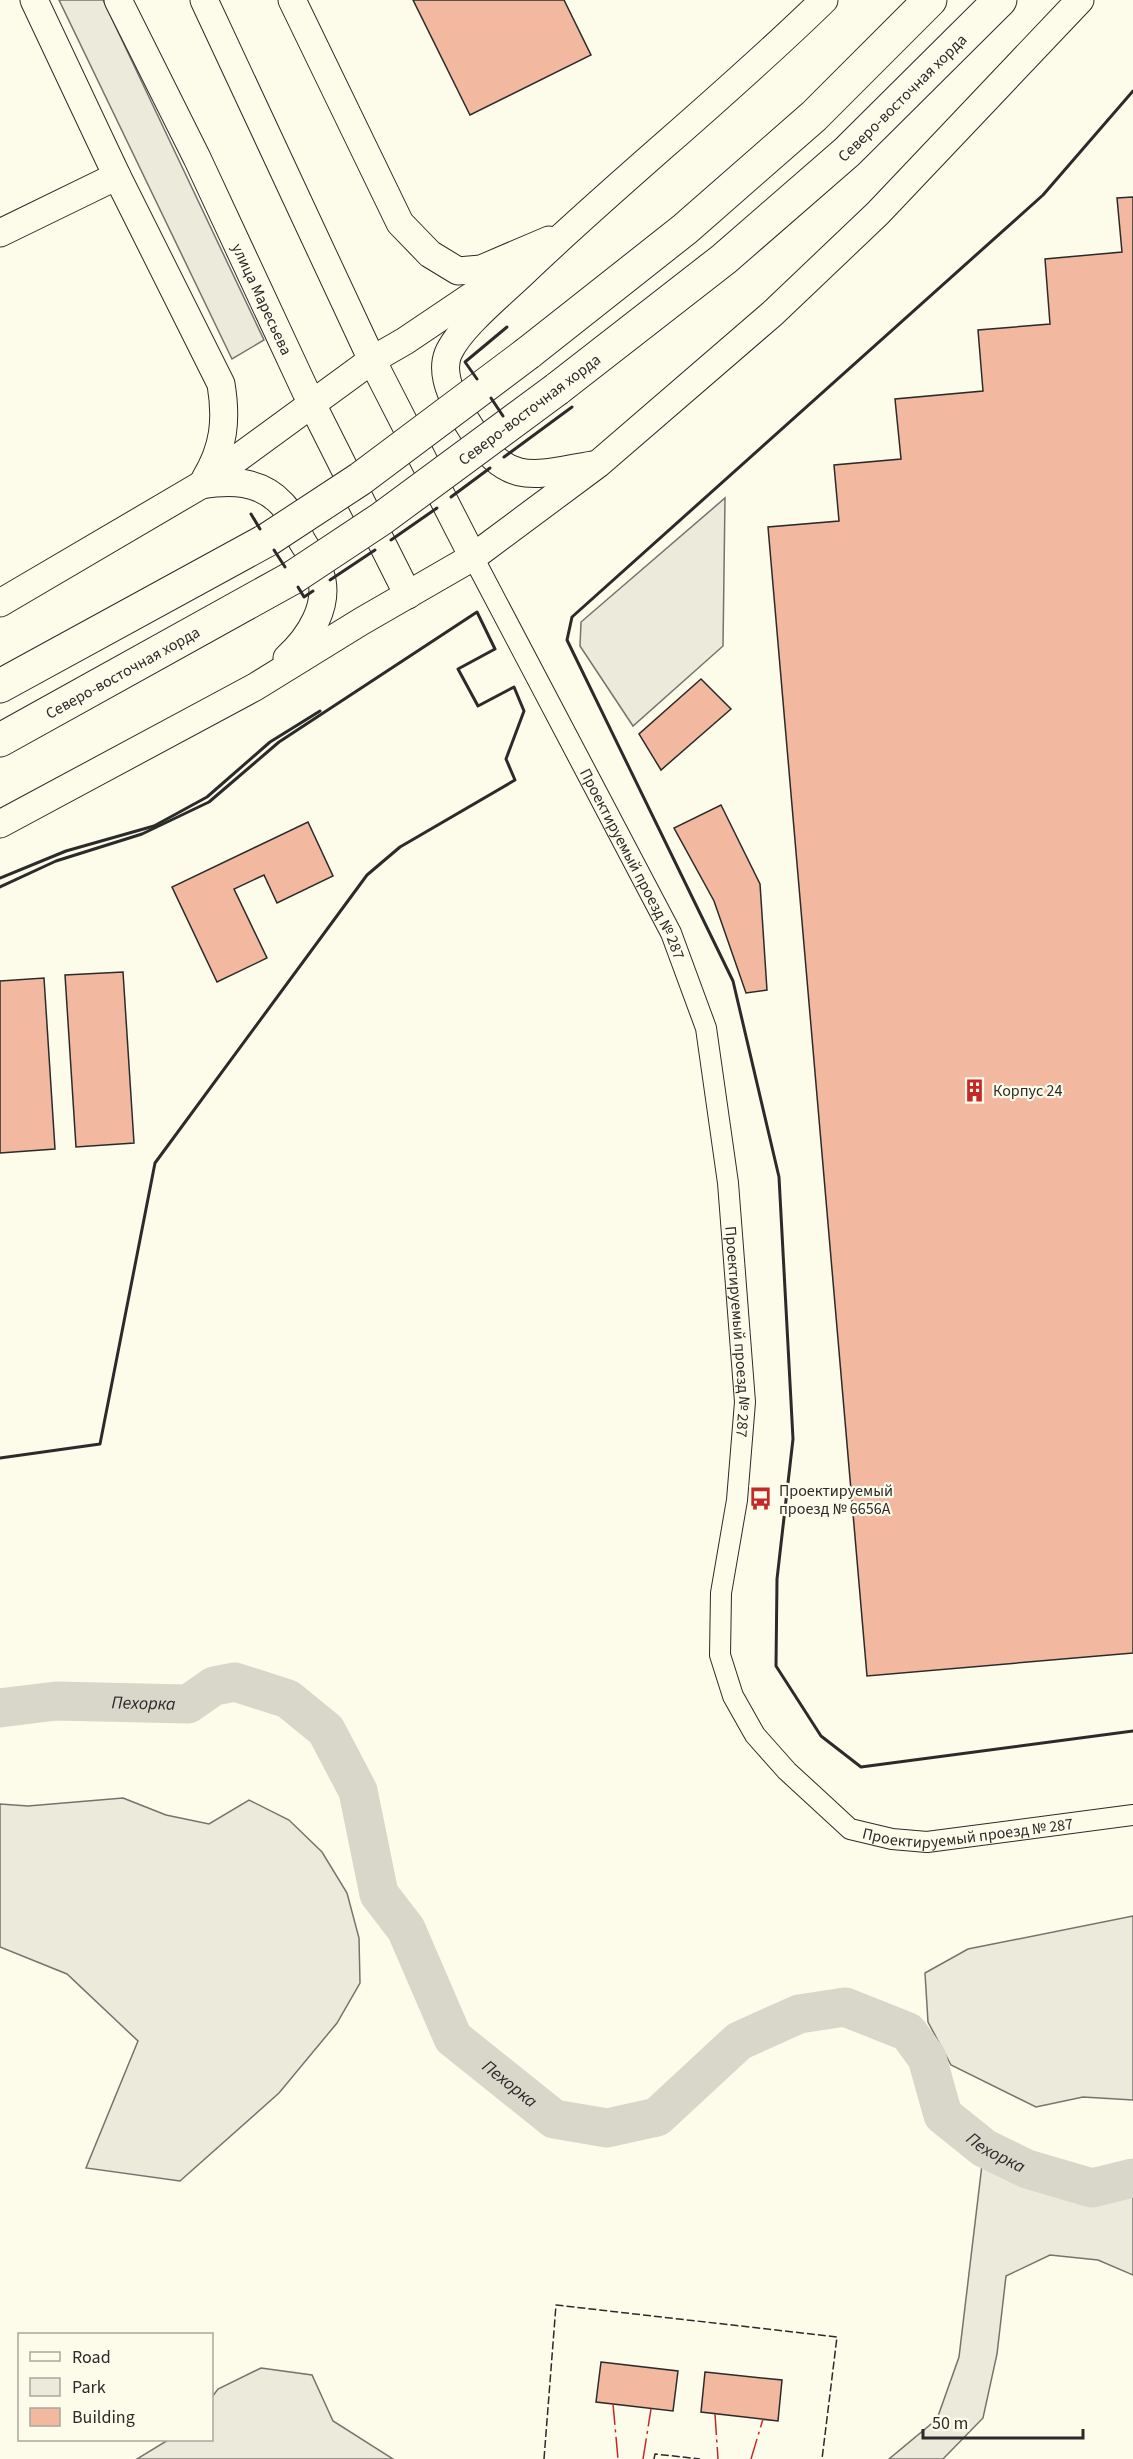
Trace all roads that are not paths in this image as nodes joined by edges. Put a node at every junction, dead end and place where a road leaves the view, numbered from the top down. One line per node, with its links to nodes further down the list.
1 (34, 0): 9 (street)
2 (118, 0): 13 (street, улица Маресьева)
3 (204, 0): 12 (street)
4 (292, 0): 11 (street)
5 (825, 0): 11 (street)
6 (930, 0): 19 (highway, bridge)
7 (1000, 0): 21 (highway, Северо-восточная хорда, bridge)
8 (1080, 0): 14 (street)
9 (117, 176): 10 (street); 15 (street)
10 (0, 233)
11 (564, 234): 12 (street); 14 (street)
12 (372, 360): 13 (street); 16 (street)
13 (312, 404): 15 (street); 17 (street, улица Маресьева)
14 (598, 464): 16 (street)
15 (201, 485): 18 (street); 20 (street)
16 (472, 557): 17 (street); 23 (street, Проектируемый проезд № 287)
17 (408, 595): 20 (street)
18 (0, 603)
19 (0, 686)
20 (255, 687): 22 (street)
21 (0, 740)
22 (0, 824)
23 (1133, 1815)

